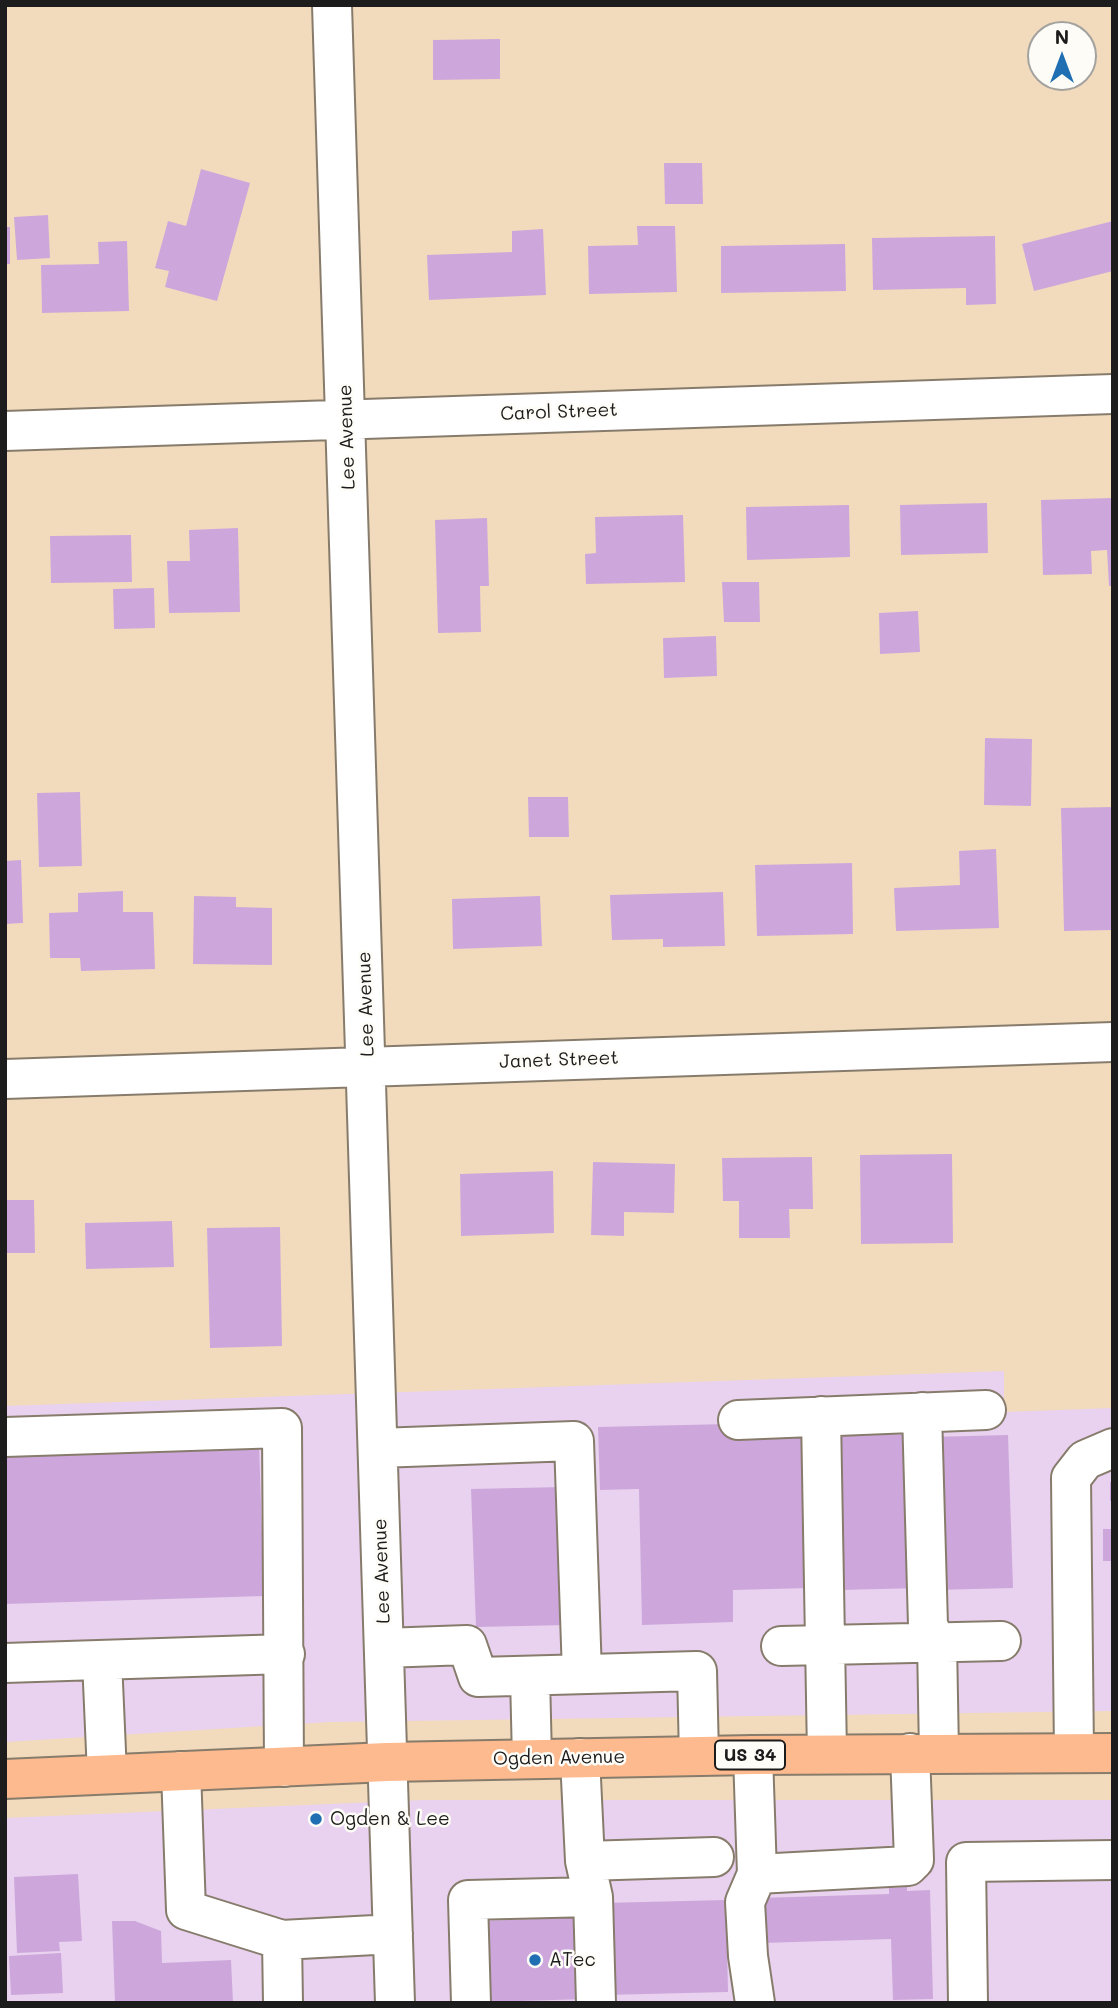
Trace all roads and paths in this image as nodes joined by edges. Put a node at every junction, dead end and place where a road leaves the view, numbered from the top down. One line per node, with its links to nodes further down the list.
1 (332, 5): 3 (street, Lee Avenue)
2 (1113, 394): 3 (street, Carol Street)
3 (346, 419): 4 (street, Carol Street); 6 (street, Lee Avenue)
4 (5, 431)
5 (1113, 1042): 6 (street, Janet Street)
6 (368, 1067): 7 (street, Janet Street); 13 (street, Lee Avenue)
7 (5, 1079)
8 (986, 1410): 9 (street)
9 (922, 1412): 10 (street); 16 (street)
10 (821, 1416): 11 (street); 17 (street)
11 (738, 1420)
12 (5, 1437): 20 (street)
13 (378, 1448): 19 (street, Lee Avenue); 23 (street)
14 (1113, 1448): 26 (street)
15 (1001, 1641): 16 (street)
16 (937, 1642): 17 (street); 25 (street)
17 (825, 1645): 18 (street); 28 (street)
18 (781, 1646)
19 (384, 1648): 24 (street); 33 (street, Lee Avenue)
20 (285, 1654): 21 (street); 34 (street)
21 (102, 1660): 22 (street); 36 (street)
22 (5, 1663)
23 (582, 1674): 24 (street); 30 (street)
24 (530, 1676): 32 (street)
25 (924, 1753): 26 (main road, Ogden Avenue / US 34); 28 (main road, Ogden Avenue / US 34); 40 (street)
26 (1074, 1753): 27 (main road, Ogden Avenue / US 34)
27 (1113, 1753)
28 (827, 1754): 29 (main road, Ogden Avenue / US 34)
29 (753, 1755): 30 (main road, Ogden Avenue / US 34); 40 (street)
30 (699, 1756): 31 (main road, Ogden Avenue / US 34)
31 (580, 1758): 32 (main road, Ogden Avenue / US 34); 41 (street)
32 (531, 1759): 33 (main road, Ogden Avenue / US 34)
33 (387, 1762): 34 (main road, Ogden Avenue / US 34); 42 (street, Lee Avenue)
34 (284, 1767): 35 (main road, Ogden Avenue / US 34)
35 (181, 1771): 36 (main road, Ogden Avenue / US 34); 43 (street)
36 (107, 1774): 37 (main road, Ogden Avenue / US 34)
37 (5, 1779)
38 (714, 1857): 41 (street)
39 (1113, 1860): 49 (street)
40 (757, 1874): 48 (street)
41 (589, 1879): 46 (street); 47 (street)
42 (393, 1934): 43 (street); 45 (street, Lee Avenue)
43 (282, 1940): 44 (street)
44 (283, 2003)
45 (395, 2003)
46 (471, 2003)
47 (596, 2003)
48 (755, 2003)
49 (968, 2003)

